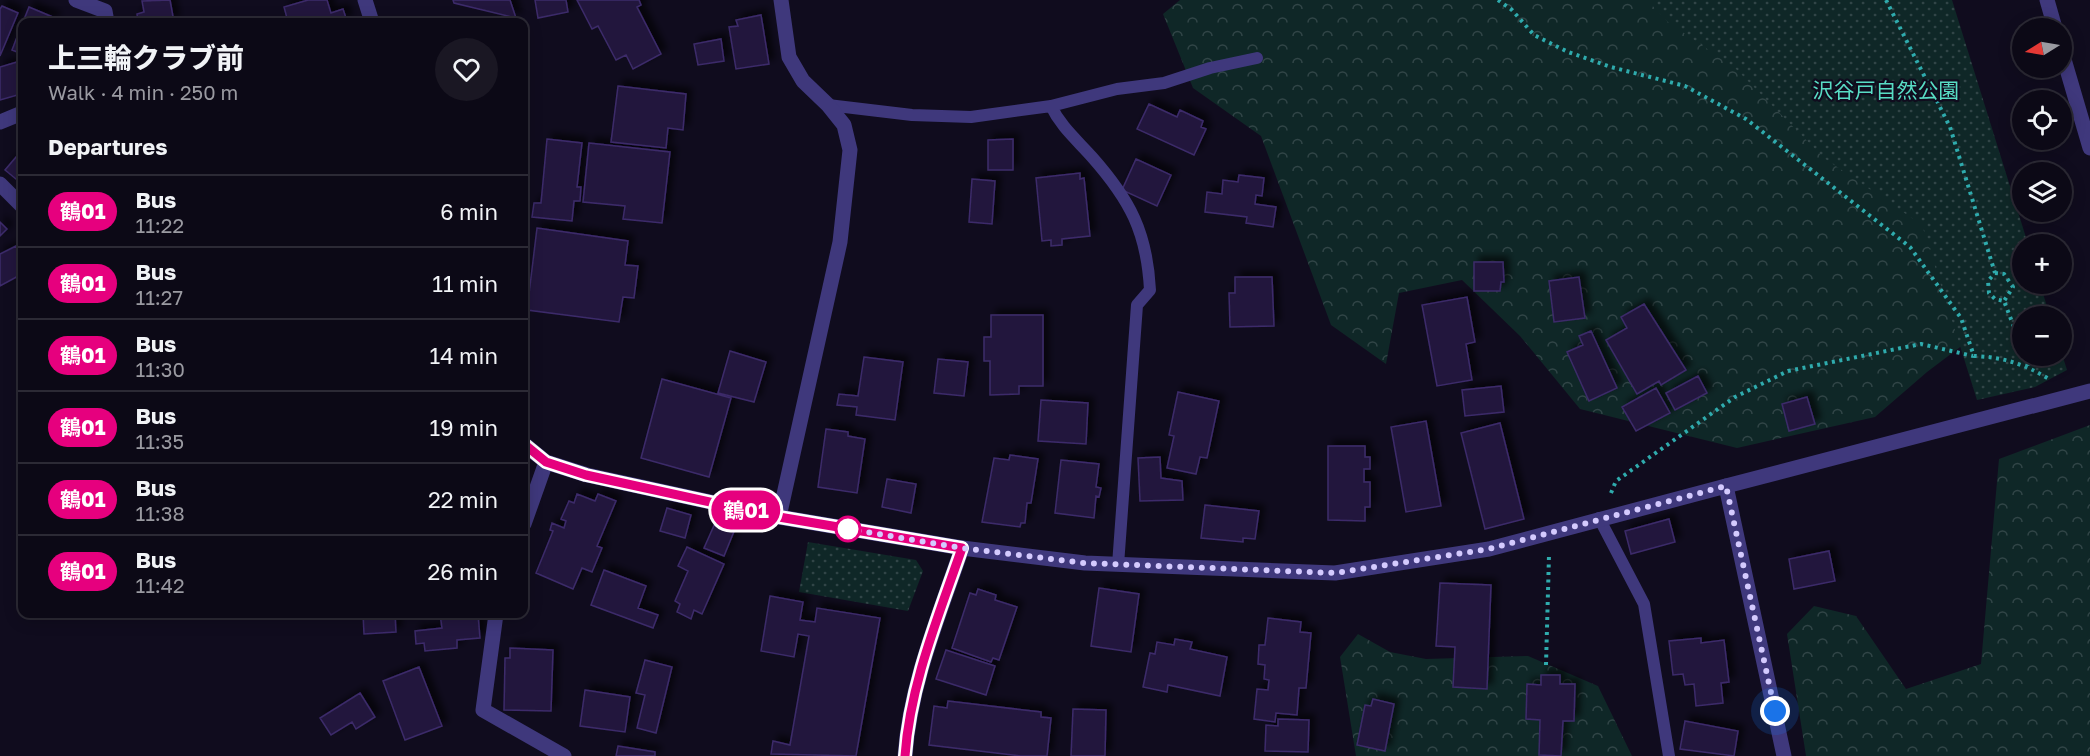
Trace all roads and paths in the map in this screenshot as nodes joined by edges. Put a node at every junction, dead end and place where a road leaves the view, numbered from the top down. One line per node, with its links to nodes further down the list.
1 (76, 0): 7 (street)
2 (365, 0): 8 (street)
3 (781, 0): 12 (street)
4 (1498, 0): 22 (path)
5 (1886, 0): 19 (path)
6 (2047, 0): 9 (street)
7 (106, 18)
8 (371, 18)
9 (2052, 18)
10 (1257, 58): 13 (lane)
11 (2069, 78): 16 (street)
12 (828, 105): 13 (lane); 31 (street)
13 (1051, 106): 35 (lane)
14 (18, 115): 15 (street)
15 (0, 122)
16 (2090, 148)
17 (0, 184): 18 (street)
18 (18, 202)
19 (1995, 273): 20 (path); 20 (path)
20 (2004, 301): 21 (path)
21 (2012, 322)
22 (1974, 356): 23 (path); 32 (path)
23 (2012, 361)
24 (2028, 366): 26 (path)
25 (2090, 391): 26 (street)
26 (2075, 395): 29 (street)
27 (528, 447): 28 (street)
28 (546, 462): 30 (street); 31 (street)
29 (1726, 486): 32 (street); 41 (street)
30 (528, 513)
31 (779, 517): 34 (street)
32 (1599, 518): 33 (street); 40 (lane)
33 (1549, 532): 35 (street); 37 (path)
34 (962, 548): 35 (street); 39 (street)
35 (1118, 564)
36 (495, 618): 38 (street)
37 (1546, 665)
38 (564, 756)
39 (905, 756)
40 (1669, 756)
41 (1784, 756)

